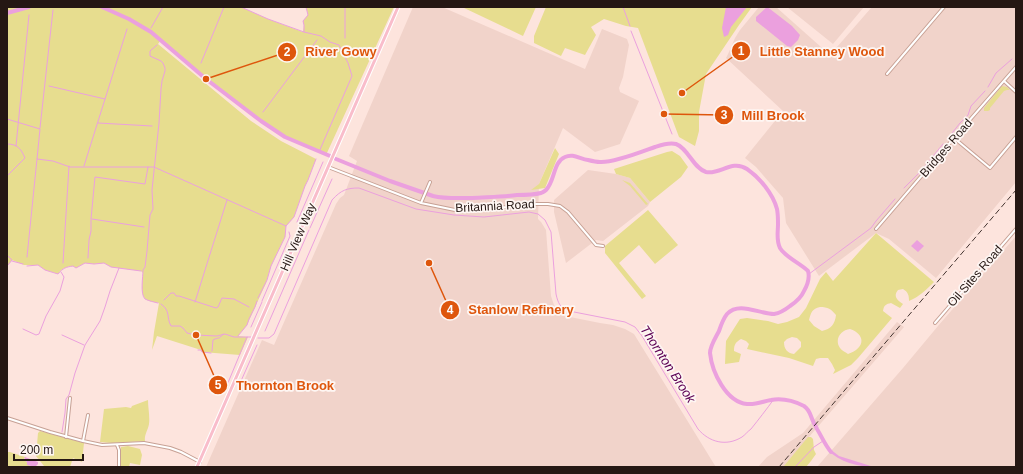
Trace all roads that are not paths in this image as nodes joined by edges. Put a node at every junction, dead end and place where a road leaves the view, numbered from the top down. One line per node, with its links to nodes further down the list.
1 (398, 7): 9 (main road, Hill View Way)
2 (944, 7): 4 (street)
3 (1016, 67): 5 (street, Bridges Road)
4 (887, 74)
5 (1004, 82): 6 (street); 8 (street, Bridges Road)
6 (1016, 92)
7 (1016, 137): 8 (street)
8 (954, 138): 12 (street, Bridges Road)
9 (328, 167): 11 (street, Britannia Road); 22 (main road, Hill View Way)
10 (430, 182): 11 (street)
11 (421, 203): 14 (street, Britannia Road)
12 (876, 229)
13 (1016, 229): 15 (street, Oil Sites Road)
14 (602, 246)
15 (935, 323)
16 (70, 398): 19 (street)
17 (88, 415): 20 (street)
18 (7, 418): 19 (street)
19 (66, 437): 20 (street)
20 (83, 441): 21 (street)
21 (117, 445): 22 (street); 23 (street)
22 (200, 462): 24 (main road, Hill View Way)
23 (119, 467)
24 (197, 467)

